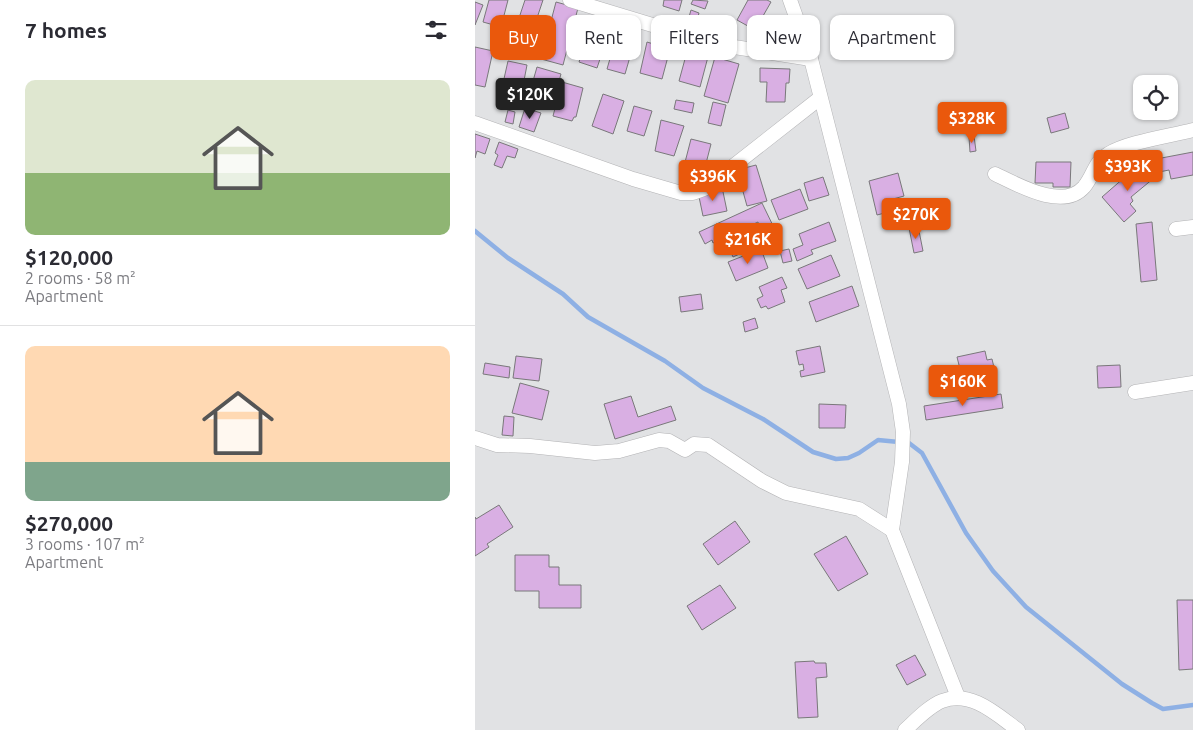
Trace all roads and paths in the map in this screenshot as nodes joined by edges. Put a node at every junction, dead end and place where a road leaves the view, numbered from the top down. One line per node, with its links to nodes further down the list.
1 (570, 0): 4 (street)
2 (790, 0): 3 (street)
3 (795, 15)
4 (747, 49)
5 (811, 60): 6 (street)
6 (820, 98): 7 (street); 15 (street)
7 (475, 123)
8 (1193, 130): 9 (street)
9 (995, 174)
10 (1193, 227): 11 (street)
11 (1176, 229)
12 (1193, 383): 13 (street)
13 (1135, 392)
14 (475, 438): 15 (street)
15 (892, 530): 16 (street)
16 (958, 697): 17 (street); 18 (street)
17 (905, 730)
18 (1019, 730)

